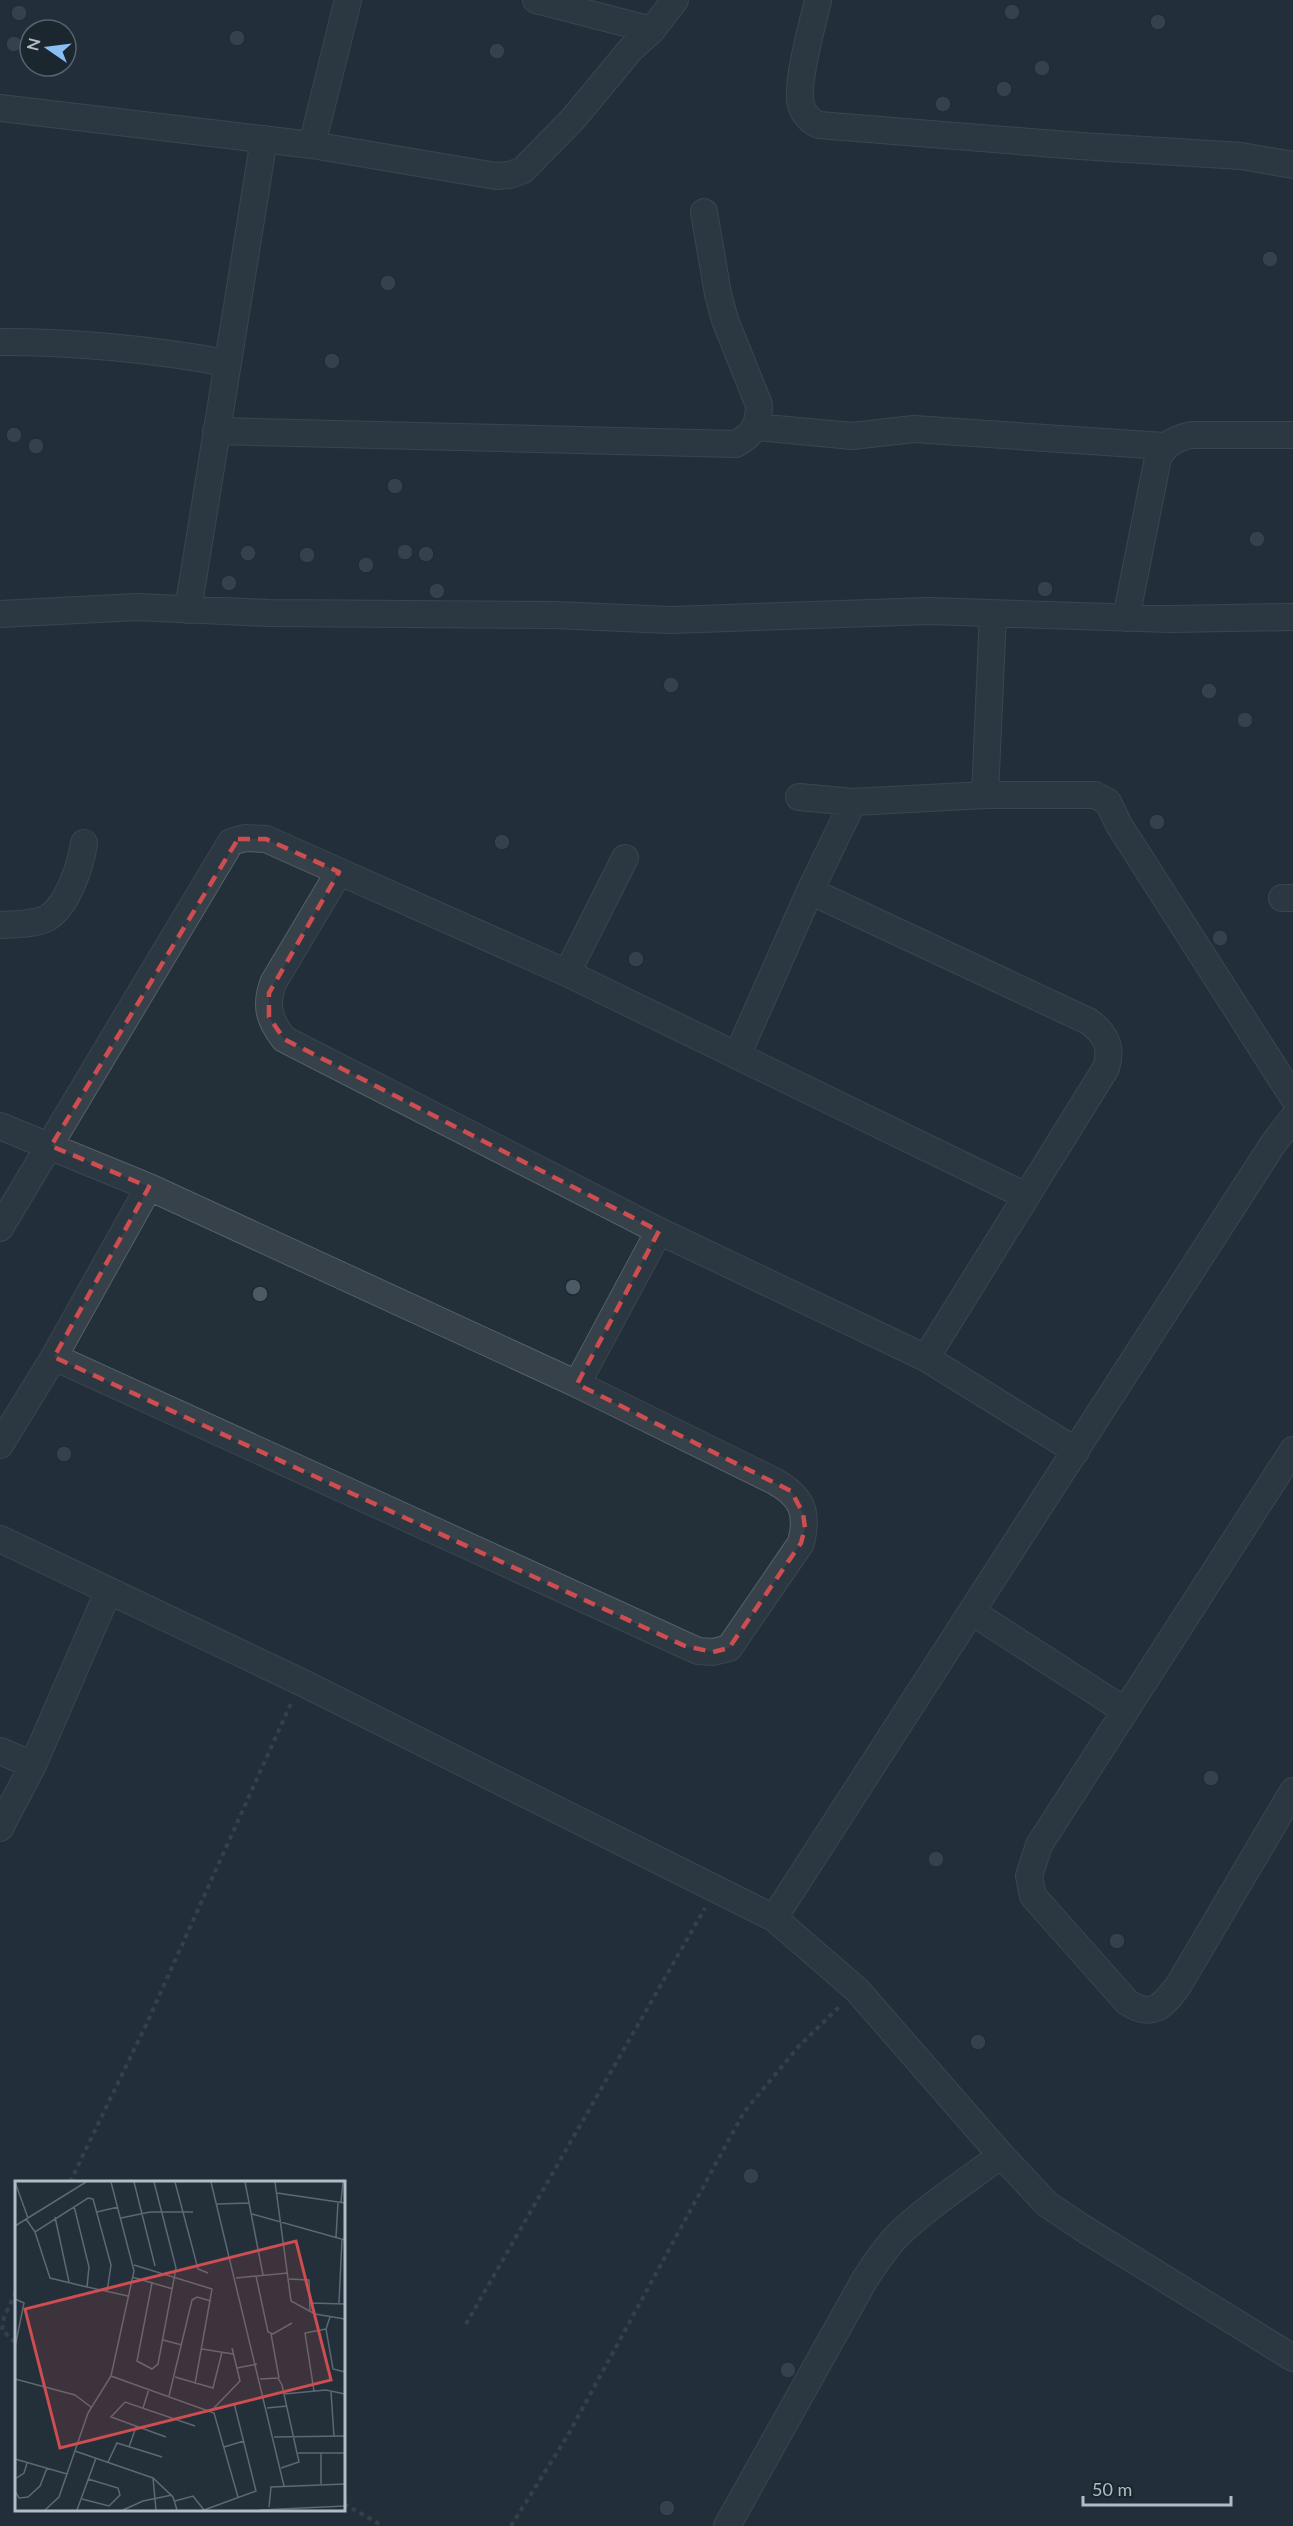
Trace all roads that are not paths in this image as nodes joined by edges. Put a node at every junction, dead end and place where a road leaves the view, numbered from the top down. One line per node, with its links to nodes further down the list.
1 (348, 0): 9 (street)
2 (537, 0): 5 (street)
3 (675, 0): 6 (street)
4 (818, 0): 10 (street)
5 (569, 4): 6 (street)
6 (652, 30): 9 (street)
7 (0, 108): 8 (street)
8 (264, 139): 9 (street); 13 (street)
9 (312, 145)
10 (1293, 165)
11 (704, 212): 14 (street)
12 (0, 342): 13 (street)
13 (227, 363): 15 (street)
14 (756, 427): 15 (street); 17 (street)
15 (216, 431): 18 (street)
16 (1293, 435): 17 (street)
17 (1164, 446): 22 (street)
18 (188, 610): 19 (street); 20 (street)
19 (0, 614)
20 (993, 614): 22 (street); 23 (street)
21 (1293, 617): 22 (street)
22 (1126, 618)
23 (985, 795): 25 (street); 33 (street)
24 (799, 797): 25 (street)
25 (853, 802): 29 (street)
26 (84, 843): 30 (street)
27 (625, 858): 31 (street)
28 (339, 872): 31 (street); 36 (street); 40 (street)
29 (810, 891): 32 (street); 38 (street)
30 (0, 925)
31 (567, 973): 32 (street)
32 (737, 1056): 38 (street)
33 (1293, 1097)
34 (1293, 1118): 46 (street)
35 (0, 1126): 36 (street)
36 (51, 1146): 37 (street); 39 (street)
37 (148, 1187): 41 (street); 43 (street)
38 (1026, 1196): 42 (street)
39 (0, 1228)
40 (659, 1231): 42 (street); 43 (street)
41 (54, 1357): 43 (street); 44 (street)
42 (926, 1358): 46 (street)
43 (577, 1384)
44 (0, 1445)
45 (1293, 1450): 50 (street)
46 (1076, 1451): 49 (street)
47 (0, 1539): 48 (street)
48 (108, 1592): 52 (street); 55 (street)
49 (972, 1612): 50 (street); 55 (street)
50 (1124, 1710): 53 (street)
51 (0, 1750): 52 (street)
52 (33, 1765): 54 (street)
53 (1289, 1805)
54 (0, 1828)
55 (774, 1918): 56 (street)
56 (1001, 2155): 57 (street); 58 (street)
57 (1293, 2358)
58 (727, 2526)

